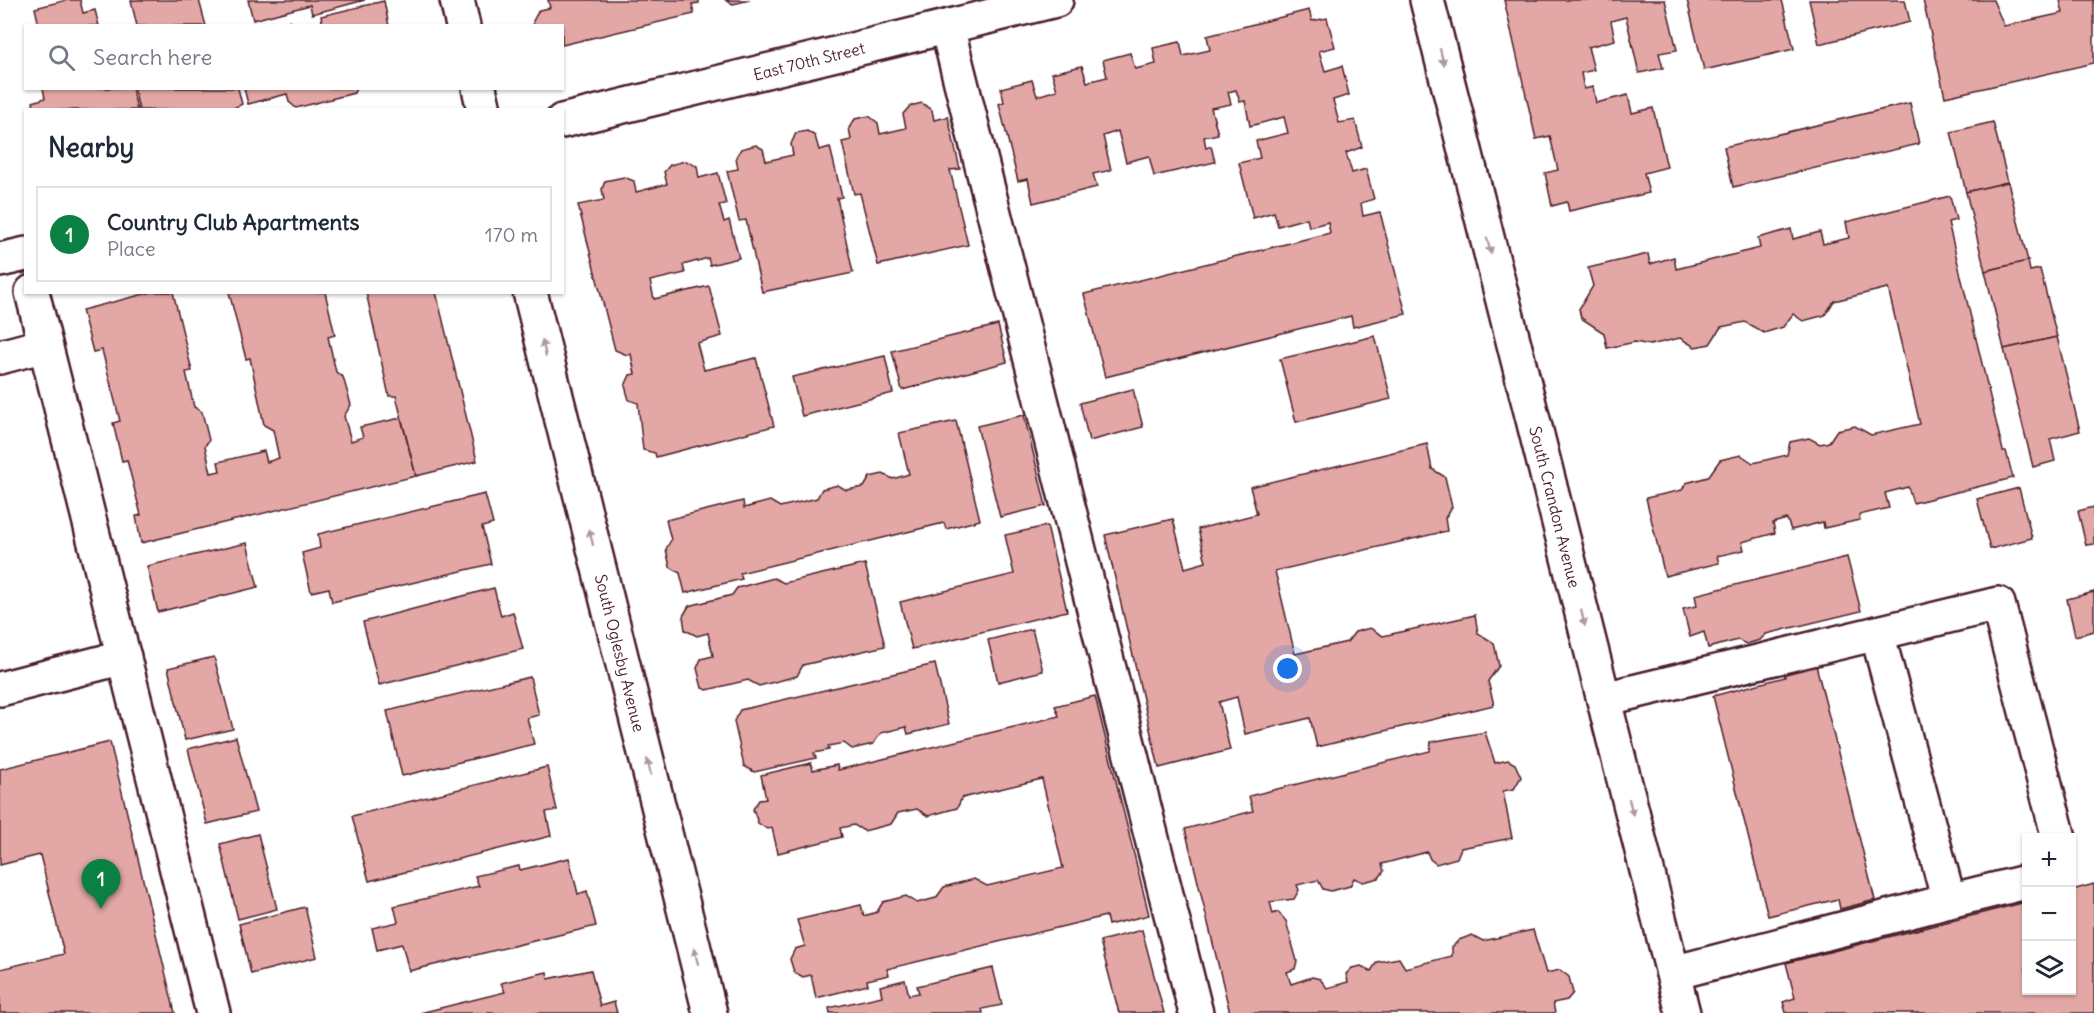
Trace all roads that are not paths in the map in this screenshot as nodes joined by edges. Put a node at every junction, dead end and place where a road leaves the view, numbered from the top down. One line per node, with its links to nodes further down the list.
1 (457, 0): 4 (street)
2 (1056, 0): 5 (street, East 70th Street)
3 (1428, 0): 16 (street, South Crandon Avenue, one-way to 16)
4 (463, 24)
5 (947, 27): 8 (street, East 70th Street); 23 (street)
6 (479, 90): 7 (street)
7 (484, 108)
8 (564, 121)
9 (32, 294): 11 (street)
10 (530, 294): 22 (street, South Oglesby Avenue, one-way to 10)
11 (45, 345): 12 (street); 14 (street)
12 (0, 357)
13 (1877, 633): 16 (street); 17 (street); 19 (street)
14 (124, 657): 15 (street); 21 (street)
15 (0, 689)
16 (1604, 699): 20 (street, South Crandon Avenue, one-way to 20)
17 (2058, 833)
18 (2022, 883): 19 (street)
19 (1949, 901): 20 (street)
20 (1673, 973): 24 (street, South Crandon Avenue)
21 (213, 1013)
22 (710, 1013)
23 (1196, 1013)
24 (1683, 1013)

